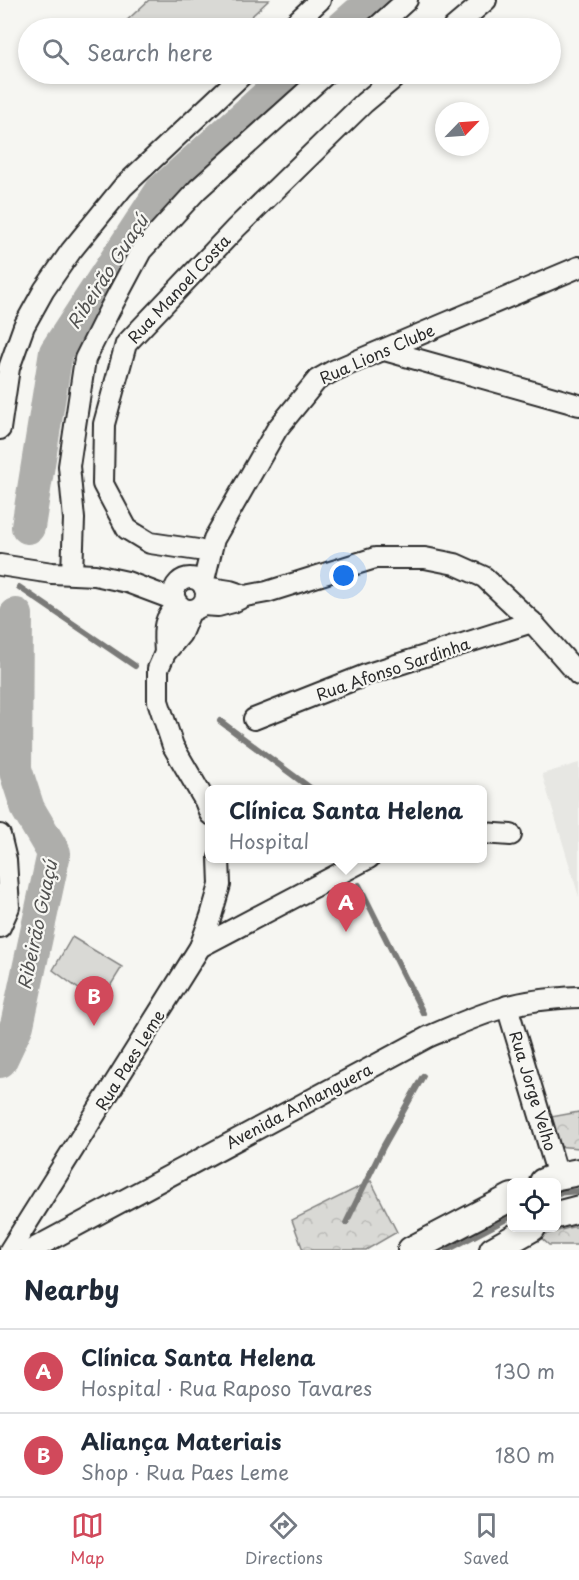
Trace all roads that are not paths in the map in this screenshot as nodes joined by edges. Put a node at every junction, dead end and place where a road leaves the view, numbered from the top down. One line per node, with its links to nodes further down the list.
1 (320, 0): 4 (street)
2 (407, 0): 5 (street)
3 (486, 0): 6 (street)
4 (301, 18)
5 (387, 18)
6 (465, 18)
7 (232, 84): 13 (street)
8 (315, 84): 16 (street)
9 (387, 84): 14 (street, Rua Manoel Costa)
10 (579, 267): 11 (street, Rua Lions Clube)
11 (384, 350): 12 (street); 14 (street, Rua Lions Clube)
12 (579, 405)
13 (0, 429)
14 (206, 544): 17 (street, Rua Lions Clube)
15 (0, 565): 16 (street)
16 (72, 573): 17 (street)
17 (190, 593): 18 (street); 21 (street)
18 (532, 622): 19 (street); 20 (street, Rua Afonso Sardinha)
19 (579, 675)
20 (254, 719)
21 (205, 801)
22 (487, 832): 24 (street)
23 (0, 835): 27 (street)
24 (512, 835)
25 (219, 863): 28 (street, Rua Paes Leme)
26 (360, 863): 28 (street)
27 (0, 927)
28 (200, 947): 36 (street, Rua Paes Leme)
29 (579, 996): 30 (street, Avenida Anhanguera)
30 (507, 1006): 31 (street, Rua Jorge Velho); 37 (street, Avenida Anhanguera)
31 (560, 1177)
32 (507, 1200): 38 (street)
33 (579, 1209): 34 (street)
34 (561, 1214)
35 (524, 1232): 39 (street)
36 (10, 1250)
37 (31, 1250)
38 (411, 1250)
39 (493, 1250)

